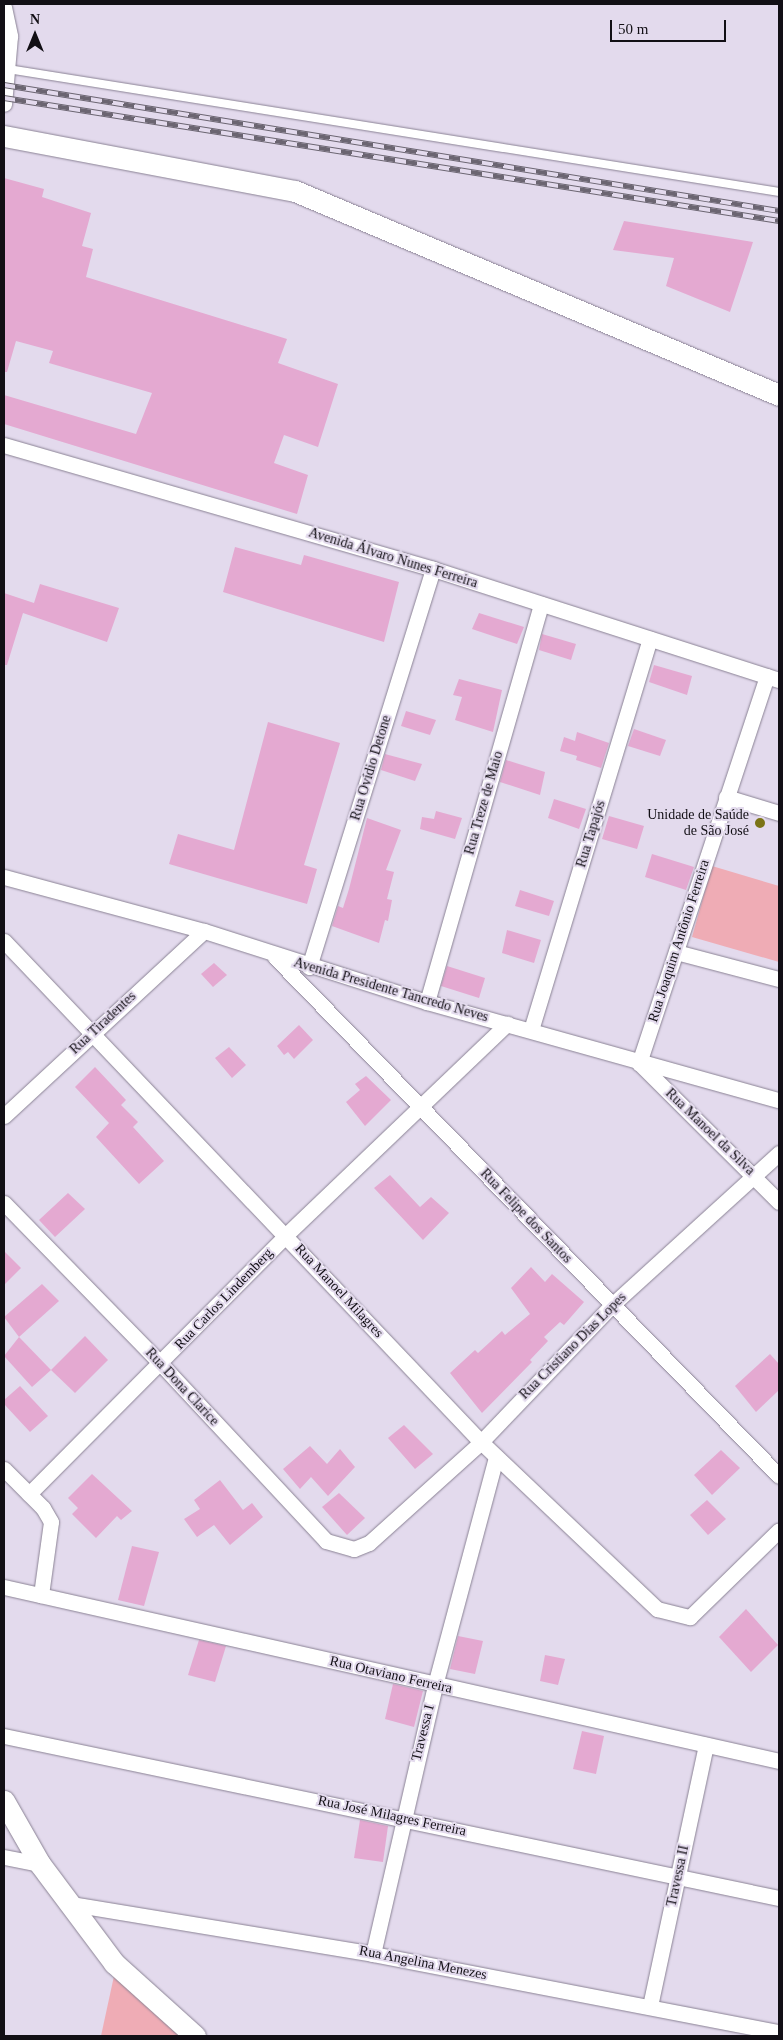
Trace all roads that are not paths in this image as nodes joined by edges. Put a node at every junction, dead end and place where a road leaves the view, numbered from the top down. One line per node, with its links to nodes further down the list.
1 (4, 7): 2 (street)
2 (8, 69): 3 (street); 5 (lane)
3 (4, 104)
4 (4, 136): 6 (street)
5 (779, 192)
6 (779, 395)
7 (4, 445): 8 (street, Avenida Álvaro Nunes Ferreira)
8 (433, 569): 9 (street, Avenida Álvaro Nunes Ferreira); 19 (street, Rua Ovídio Detone)
9 (540, 604): 10 (street, Avenida Álvaro Nunes Ferreira); 21 (street, Rua Treze de Maio)
10 (650, 638): 11 (street, Avenida Álvaro Nunes Ferreira); 23 (street, Rua Tapajós)
11 (773, 678): 12 (street, Rua Joaquim Antônio Ferreira)
12 (726, 797): 13 (street); 17 (street, Rua Joaquim Antônio Ferreira)
13 (779, 813)
14 (4, 877): 15 (street, Avenida Presidente Tancredo Neves)
15 (204, 931): 18 (street, Avenida Presidente Tancredo Neves); 24 (street, Rua Tiradentes)
16 (4, 940): 24 (street, Rua Manoel Milagres)
17 (676, 952): 20 (street); 25 (street, Rua Joaquim Antônio Ferreira)
18 (274, 956): 19 (street, Avenida Presidente Tancredo Neves); 27 (street, Rua Felipe dos Santos)
19 (309, 967): 21 (street, Avenida Presidente Tancredo Neves)
20 (779, 979)
21 (427, 1002): 22 (street, Avenida Presidente Tancredo Neves)
22 (507, 1024): 23 (street, Avenida Presidente Tancredo Neves); 27 (street, Rua Carlos Lindemberg)
23 (532, 1030): 25 (street, Avenida Presidente Tancredo Neves)
24 (92, 1033): 28 (street, Rua Tiradentes); 33 (street, Rua Manoel Milagres)
25 (639, 1063): 26 (street, Avenida Presidente Tancredo Neves); 30 (street, Rua Manoel da Silva)
26 (779, 1100)
27 (422, 1107): 33 (street, Rua Carlos Lindemberg); 34 (street, Rua Felipe dos Santos)
28 (4, 1116)
29 (779, 1153): 30 (street, Rua Cristiano Dias Lopes)
30 (753, 1175): 31 (street, Rua Manoel da Silva); 34 (street, Rua Cristiano Dias Lopes)
31 (779, 1202)
32 (4, 1203): 35 (street, Rua Dona Clarice)
33 (286, 1235): 35 (street, Rua Carlos Lindemberg); 36 (street, Rua Manoel Milagres)
34 (612, 1305): 36 (street, Rua Cristiano Dias Lopes); 39 (street, Rua Felipe dos Santos)
35 (161, 1364): 40 (street, Rua Carlos Lindemberg); 42 (street, Rua Dona Clarice)
36 (480, 1442): 37 (street, Rua Manoel Milagres); 42 (street, Rua Cristiano Dias Lopes)
37 (496, 1457): 41 (street, Rua Manoel Milagres); 45 (street, Travessa I)
38 (4, 1469): 40 (street)
39 (779, 1476)
40 (29, 1494): 44 (street)
41 (779, 1530)
42 (369, 1543)
43 (4, 1587): 44 (street, Rua Otaviano Ferreira)
44 (41, 1595): 45 (street, Rua Otaviano Ferreira)
45 (435, 1685): 47 (street, Rua Otaviano Ferreira); 50 (street, Travessa I)
46 (4, 1736): 50 (street, Rua José Milagres Ferreira)
47 (706, 1745): 48 (street, Rua Otaviano Ferreira); 53 (street, Travessa II)
48 (779, 1761)
49 (4, 1801): 52 (street)
50 (403, 1818): 53 (street, Rua José Milagres Ferreira); 56 (street, Travessa I)
51 (4, 1856): 52 (street)
52 (40, 1864): 55 (street)
53 (677, 1877): 54 (street, Rua José Milagres Ferreira); 57 (street, Travessa II)
54 (779, 1898)
55 (66, 1903): 56 (street, Rua Angelina Menezes); 59 (street)
56 (373, 1954): 57 (street, Rua Angelina Menezes)
57 (650, 2006): 58 (street, Rua Angelina Menezes)
58 (779, 2032)
59 (195, 2036)

